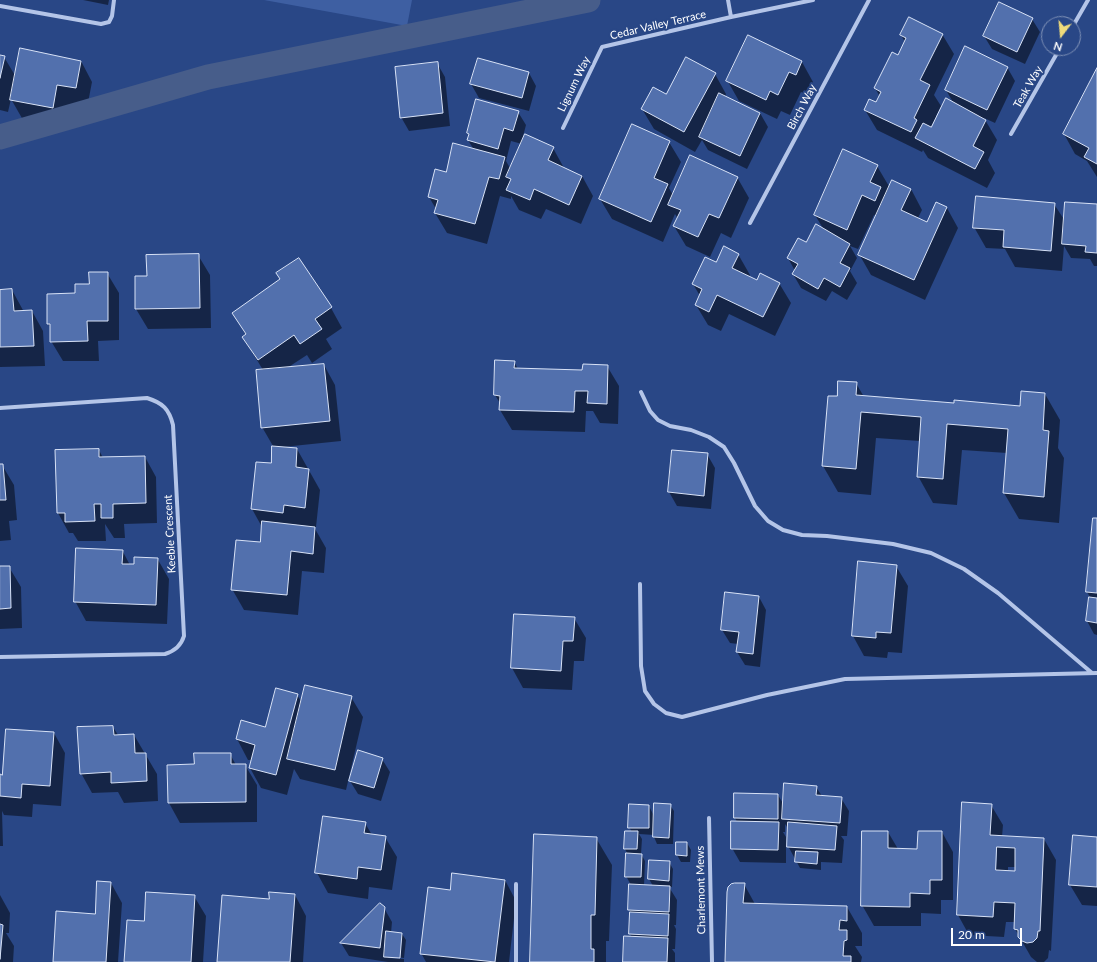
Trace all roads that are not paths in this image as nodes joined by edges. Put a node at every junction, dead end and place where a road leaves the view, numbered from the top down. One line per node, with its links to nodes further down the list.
1 (114, 0): 6 (street)
2 (728, 0): 8 (street)
3 (813, 0): 8 (street, Cedar Valley Terrace)
4 (869, 0): 13 (street, Birch Way)
5 (1088, 0): 7 (street)
6 (0, 6)
7 (1079, 16)
8 (731, 17): 9 (street, Cedar Valley Terrace)
9 (602, 47): 11 (street, Lignum Way)
10 (1055, 56): 12 (street, Teak Way)
11 (563, 128)
12 (1011, 134)
13 (750, 223)
14 (641, 392): 18 (street)
15 (0, 408): 17 (street, Keeble Crescent)
16 (640, 584): 18 (street)
17 (0, 657)
18 (1095, 673)
19 (709, 818): 22 (street, Charlemont Mews)
20 (516, 884): 21 (street)
21 (516, 962)
22 (712, 962)

